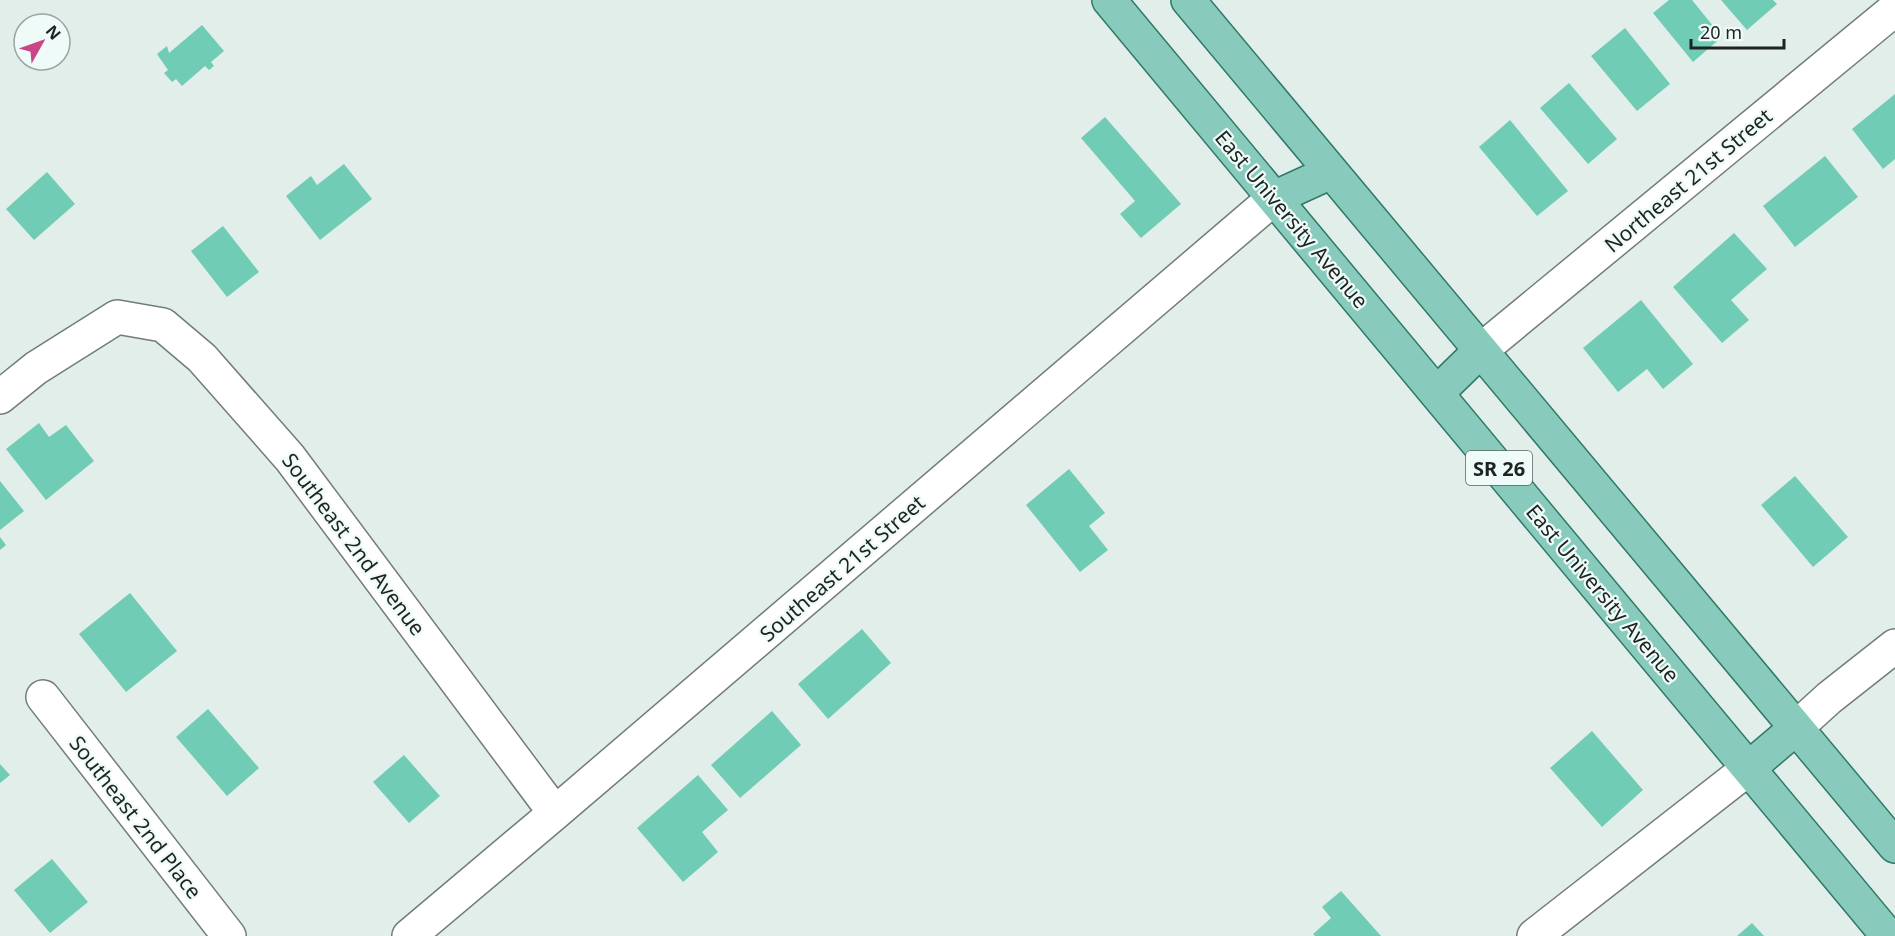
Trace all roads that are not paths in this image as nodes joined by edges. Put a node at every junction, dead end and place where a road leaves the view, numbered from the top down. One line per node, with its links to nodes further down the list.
1 (1109, 0): 5 (main road, East University Avenue / SR 26)
2 (1188, 0): 4 (main road, SR 26)
3 (1895, 9): 6 (street, Northeast 21st Street)
4 (1331, 172): 5 (main road); 6 (main road, SR 26)
5 (1274, 198): 7 (main road, East University Avenue / SR 26); 13 (street, Southeast 21st Street)
6 (1480, 351): 7 (main road); 11 (main road, SR 26)
7 (1437, 393): 12 (main road, East University Avenue / SR 26)
8 (0, 397): 13 (street, Southeast 2nd Avenue)
9 (1895, 646): 11 (street)
10 (43, 697): 15 (street, Southeast 2nd Place)
11 (1796, 728): 12 (main road); 14 (main road, SR 26)
12 (1749, 768): 17 (street); 18 (main road, East University Avenue / SR 26)
13 (555, 813): 16 (street, Southeast 21st Street)
14 (1895, 846)
15 (229, 936)
16 (409, 936)
17 (1534, 936)
18 (1888, 936)

